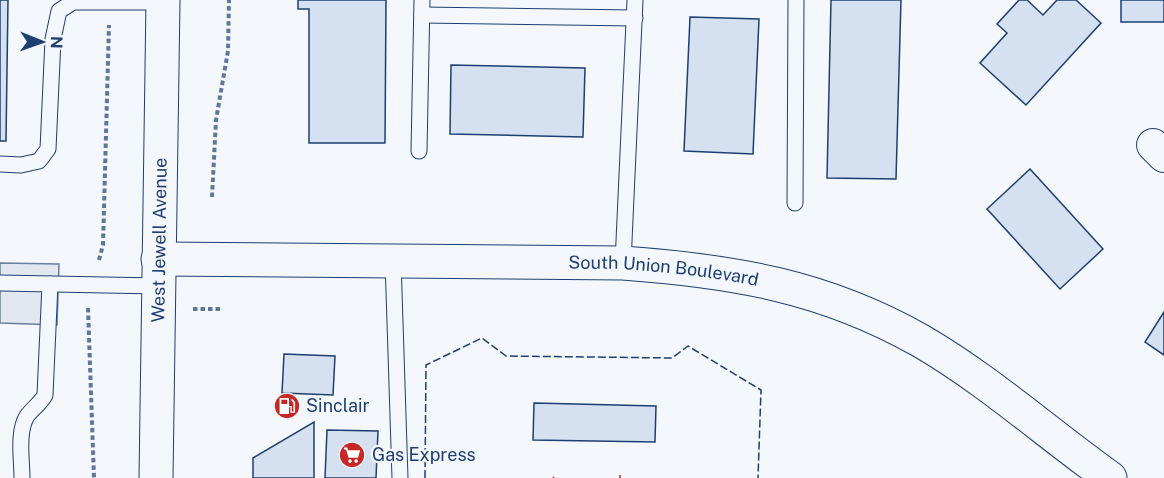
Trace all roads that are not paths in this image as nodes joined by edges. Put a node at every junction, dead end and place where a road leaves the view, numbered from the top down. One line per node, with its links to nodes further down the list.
1 (636, 0): 6 (lane)
2 (796, 0): 9 (lane)
3 (109, 1): 4 (lane); 8 (lane)
4 (163, 1): 12 (main road, West Jewell Avenue)
5 (422, 8): 6 (lane); 7 (lane)
6 (635, 18): 11 (lane)
7 (419, 151)
8 (0, 164)
9 (795, 203)
10 (393, 260): 11 (main road, South Union Boulevard); 12 (main road, South Union Boulevard); 17 (lane)
11 (623, 263): 18 (main road, South Union Boulevard)
12 (158, 272): 14 (lane); 16 (main road, West Jewell Avenue)
13 (0, 283): 14 (lane)
14 (50, 284): 15 (lane)
15 (22, 478)
16 (156, 478)
17 (400, 478)
18 (1110, 478)

